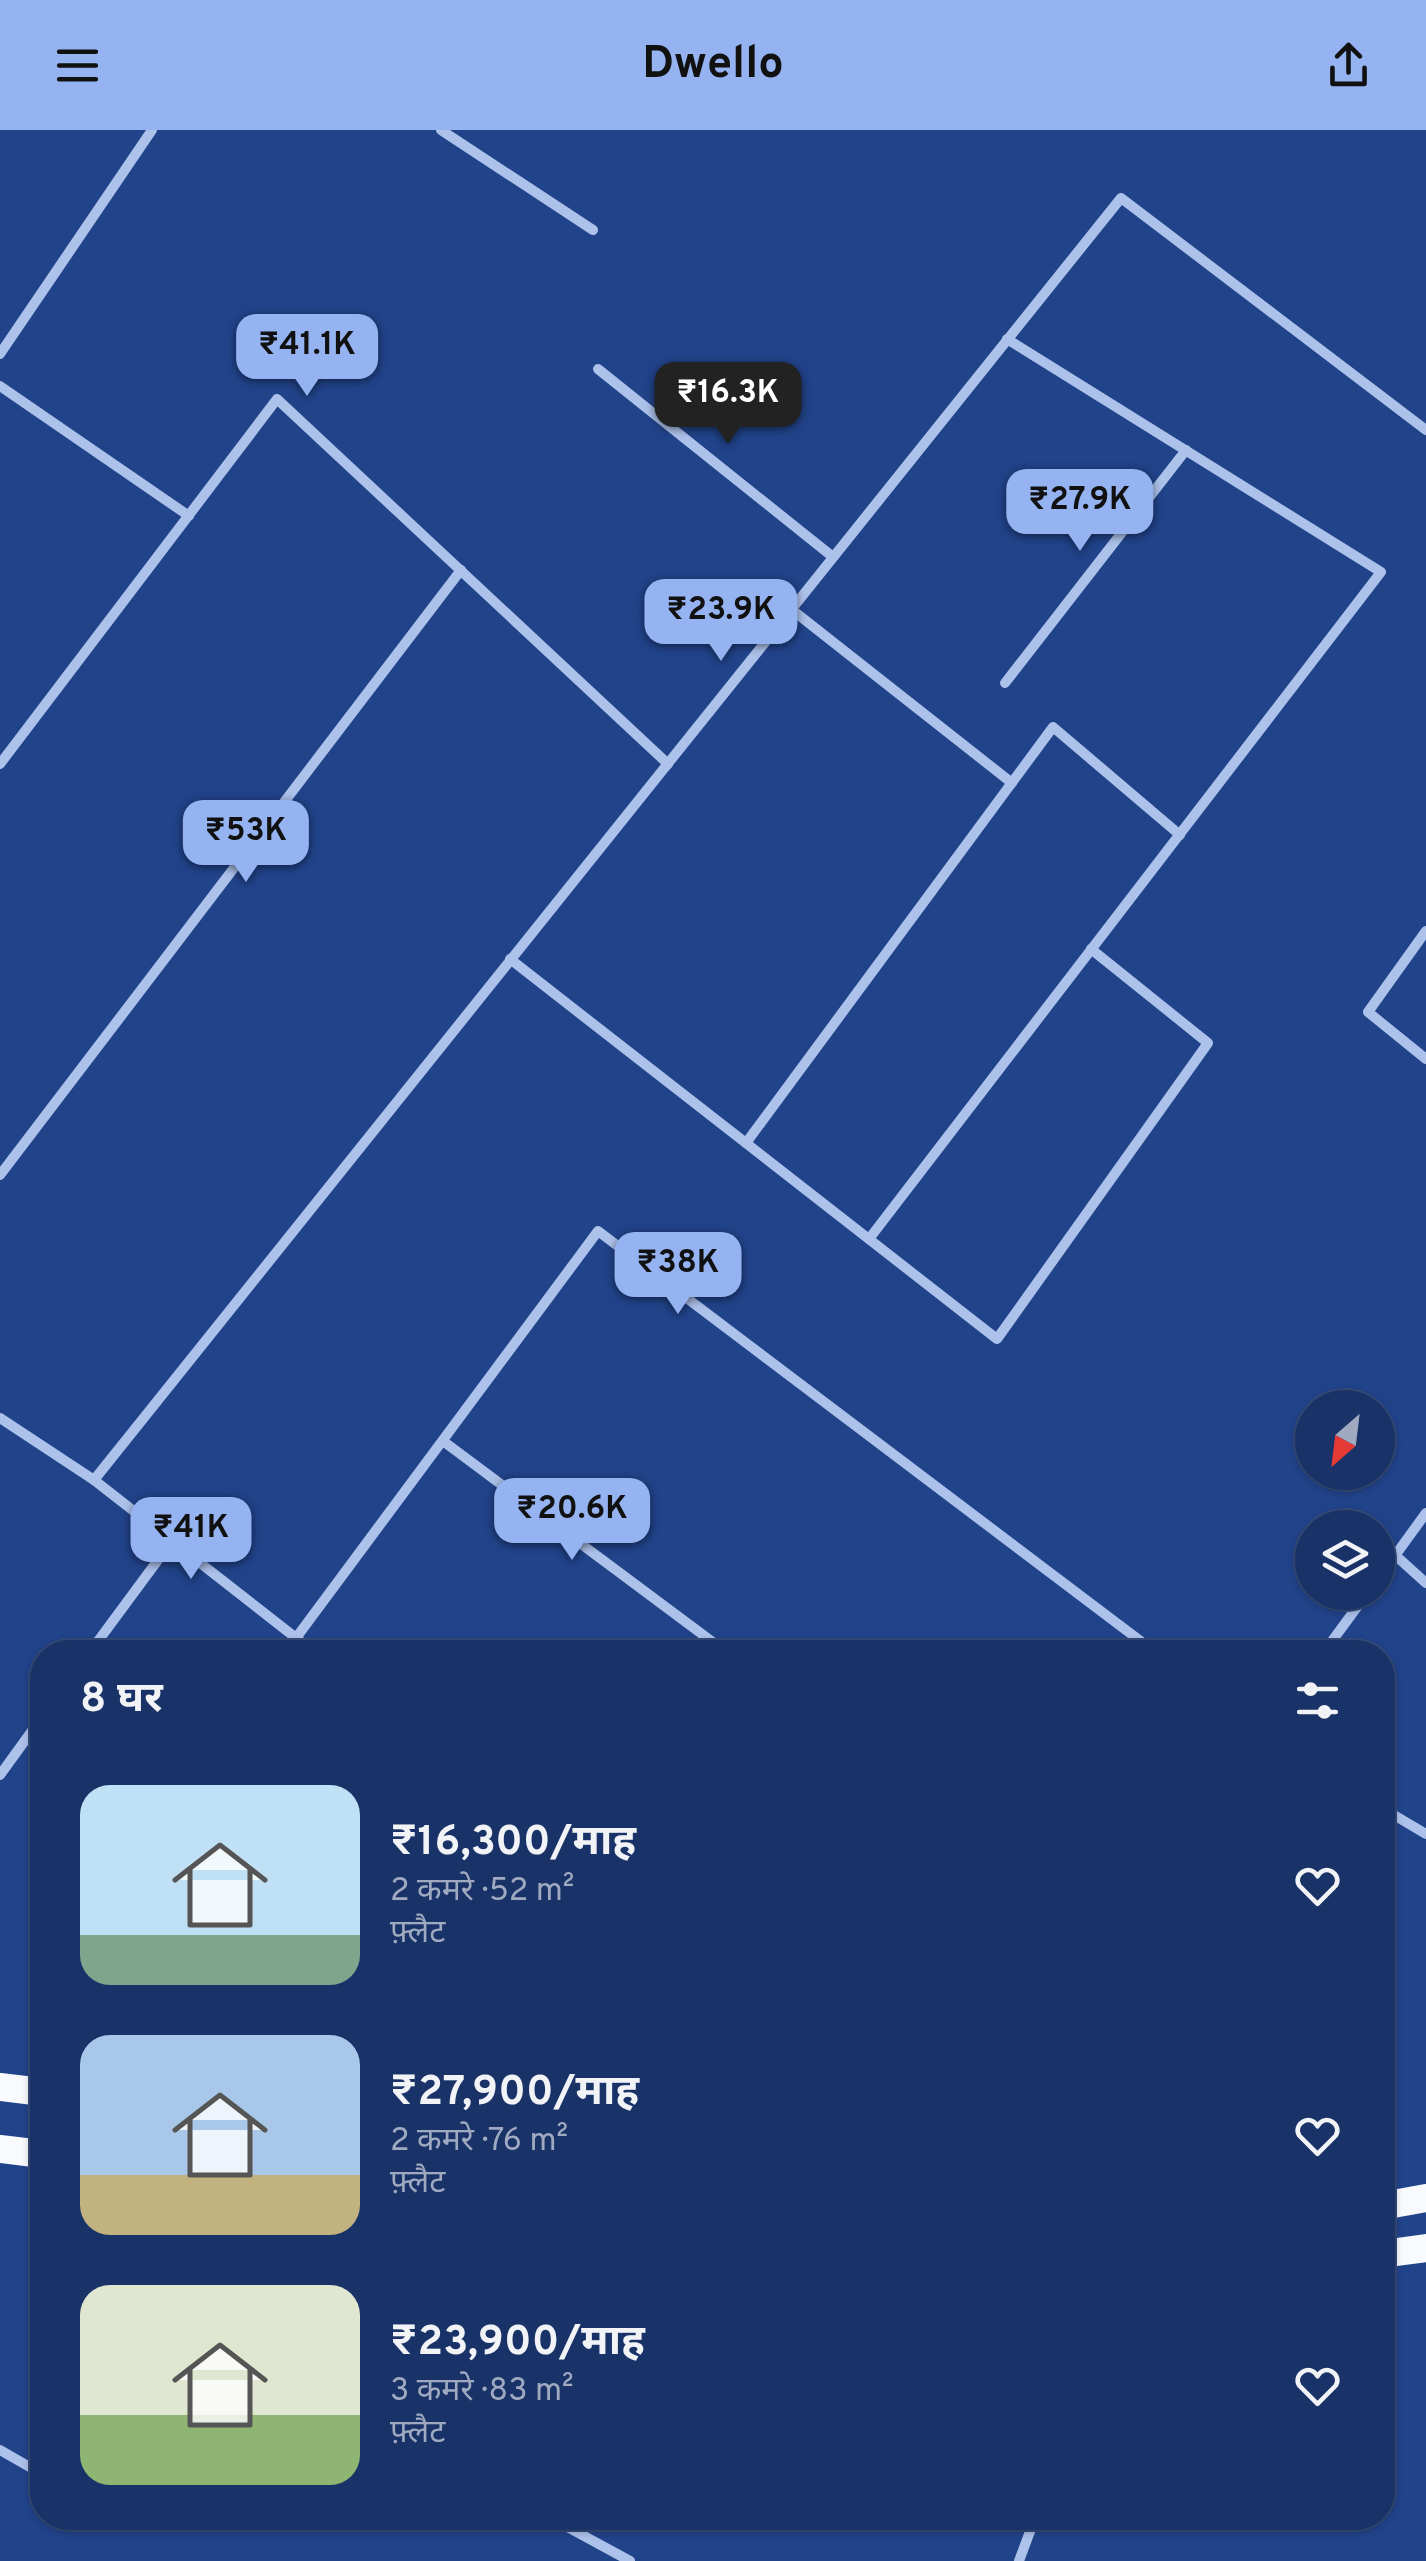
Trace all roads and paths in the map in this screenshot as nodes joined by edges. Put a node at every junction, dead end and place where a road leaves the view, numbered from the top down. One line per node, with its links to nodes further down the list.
1 (152, 130): 5 (street)
2 (441, 130): 3 (street)
3 (593, 230)
4 (1008, 339): 8 (street); 9 (street); 11 (street)
5 (0, 354)
6 (598, 368): 11 (street)
7 (0, 386): 10 (street)
8 (1426, 430)
9 (1186, 450): 14 (street); 18 (street)
10 (189, 516): 12 (street); 15 (street)
11 (832, 557): 13 (street)
12 (461, 570): 16 (street); 24 (street)
13 (791, 608): 16 (street); 17 (street)
14 (1005, 683)
15 (0, 764)
16 (668, 764): 21 (street)
17 (1012, 784): 18 (street); 23 (street)
18 (1180, 834): 20 (street)
19 (1426, 931): 22 (street)
20 (1091, 949): 25 (street); 25 (street)
21 (510, 959): 23 (street); 28 (street)
22 (1426, 1058)
23 (746, 1143): 25 (street)
24 (0, 1175)
25 (869, 1239)
26 (0, 1418): 28 (street)
27 (442, 1441): 34 (street); 37 (street); 38 (street)
28 (94, 1480): 30 (street)
29 (1426, 1513): 31 (street)
30 (172, 1541): 34 (street); 35 (street)
31 (1395, 1555): 32 (street)
32 (1426, 1584)
33 (1355, 1610): 39 (street)
34 (296, 1638): 36 (street)
35 (99, 1640)
36 (299, 1640)
37 (710, 1640)
38 (1138, 1640)
39 (1333, 1640)
40 (30, 1734): 41 (street)
41 (0, 1775)
42 (1395, 1816): 43 (street)
43 (1426, 1834)
44 (0, 2087): 45 (highway)
45 (30, 2091)
46 (0, 2148): 47 (highway)
47 (30, 2152)
48 (1426, 2198): 49 (highway)
49 (1395, 2204)
50 (1426, 2248): 51 (highway)
51 (1395, 2252)
52 (0, 2450): 53 (street)
53 (30, 2467)
54 (573, 2530): 56 (street)
55 (1031, 2530): 57 (street)
56 (630, 2561)
57 (1018, 2561)

